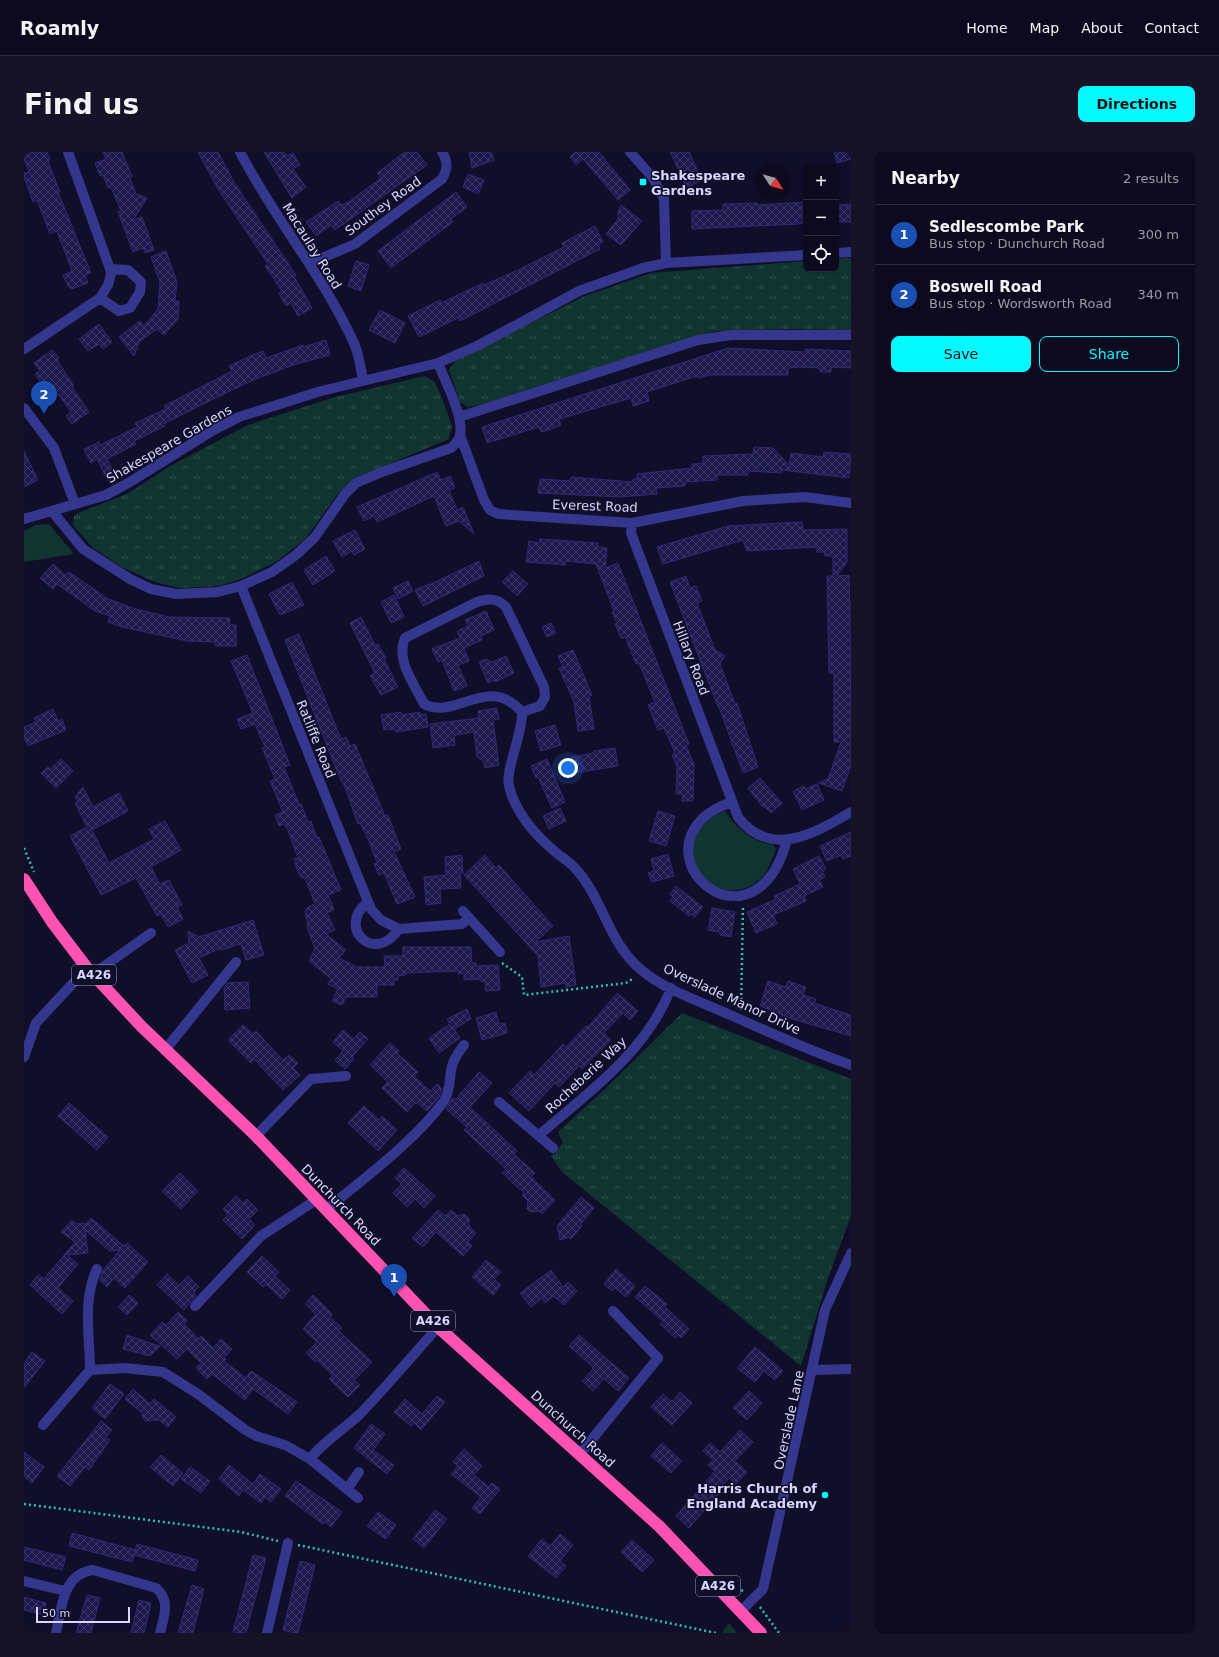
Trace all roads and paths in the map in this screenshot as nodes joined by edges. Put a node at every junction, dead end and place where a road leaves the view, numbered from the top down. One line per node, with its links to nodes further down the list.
1 (68, 152): 10 (street)
2 (240, 152): 8 (street, Macaulay Road)
3 (442, 152): 8 (street, Southey Road)
4 (630, 152): 9 (street)
5 (851, 252): 6 (street)
6 (839, 253)
7 (803, 255): 9 (street, Shakespeare Gardens)
8 (310, 263): 15 (street, Macaulay Road)
9 (666, 264): 14 (street, Shakespeare Gardens)
10 (110, 269): 11 (street); 11 (street)
11 (100, 298): 13 (street)
12 (851, 335): 17 (street)
13 (24, 349)
14 (438, 363): 15 (street, Shakespeare Gardens); 17 (street)
15 (363, 379): 20 (street, Shakespeare Gardens)
16 (24, 408): 20 (street)
17 (459, 416): 18 (street)
18 (460, 435): 23 (street, Everest Road); 24 (street)
19 (851, 503): 23 (street, Everest Road)
20 (75, 504): 21 (street, Shakespeare Gardens)
21 (52, 511): 22 (street, Shakespeare Gardens); 24 (street)
22 (24, 519)
23 (632, 523): 26 (street, Hillary Road)
24 (240, 586): 33 (street, Ratliffe Road)
25 (522, 712): 25 (street); 39 (street, Overslade Manor Drive)
26 (731, 802): 28 (street, Hillary Road); 32 (street)
27 (851, 812): 28 (street, Hillary Road)
28 (787, 840): 32 (street)
29 (24, 848): 30 (path)
30 (36, 877)
31 (24, 880): 38 (highway, Dunchurch Road / A426)
32 (743, 896): 41 (path)
33 (367, 903): 34 (street, Ratliffe Road); 34 (street)
34 (399, 928): 36 (street, Ratliffe Road)
35 (151, 933): 38 (street)
36 (500, 952): 39 (path)
37 (236, 962): 43 (street)
38 (90, 971): 43 (highway, Dunchurch Road / A426); 44 (street)
39 (645, 972): 40 (street, Overslade Manor Drive)
40 (671, 988): 41 (street, Overslade Manor Drive); 48 (street, Rocheberie Way)
41 (741, 1020): 45 (street, Overslade Manor Drive)
42 (464, 1045): 52 (street)
43 (165, 1050): 49 (highway, Dunchurch Road / A426)
44 (24, 1057)
45 (851, 1065)
46 (346, 1076): 49 (street)
47 (499, 1102): 48 (street)
48 (538, 1135): 50 (street)
49 (256, 1136): 51 (highway, Dunchurch Road / A426)
50 (553, 1148)
51 (316, 1200): 52 (highway, Dunchurch Road / A426); 55 (street)
52 (326, 1210): 57 (highway, Dunchurch Road / A426)
53 (851, 1253): 60 (street, Overslade Lane)
54 (97, 1269): 59 (street)
55 (195, 1306)
56 (613, 1311): 62 (street)
57 (438, 1327): 62 (highway, Dunchurch Road / A426); 63 (street)
58 (851, 1369): 60 (street)
59 (90, 1370): 61 (street); 63 (street)
60 (813, 1370): 72 (street, Overslade Lane)
61 (43, 1425)
62 (580, 1454): 73 (highway, Dunchurch Road / A426)
63 (310, 1459): 65 (street)
64 (359, 1472): 65 (street)
65 (346, 1489): 66 (street)
66 (358, 1498)
67 (24, 1504): 68 (path)
68 (288, 1543): 76 (street); 77 (path)
69 (725, 1576): 72 (path)
70 (24, 1581): 71 (street)
71 (65, 1591): 74 (street); 75 (street)
72 (753, 1600): 73 (street, Overslade Lane); 79 (path)
73 (741, 1611): 78 (highway, Dunchurch Road / A426)
74 (56, 1633)
75 (160, 1633)
76 (267, 1633)
77 (716, 1633)
78 (761, 1633)
79 (779, 1633)

